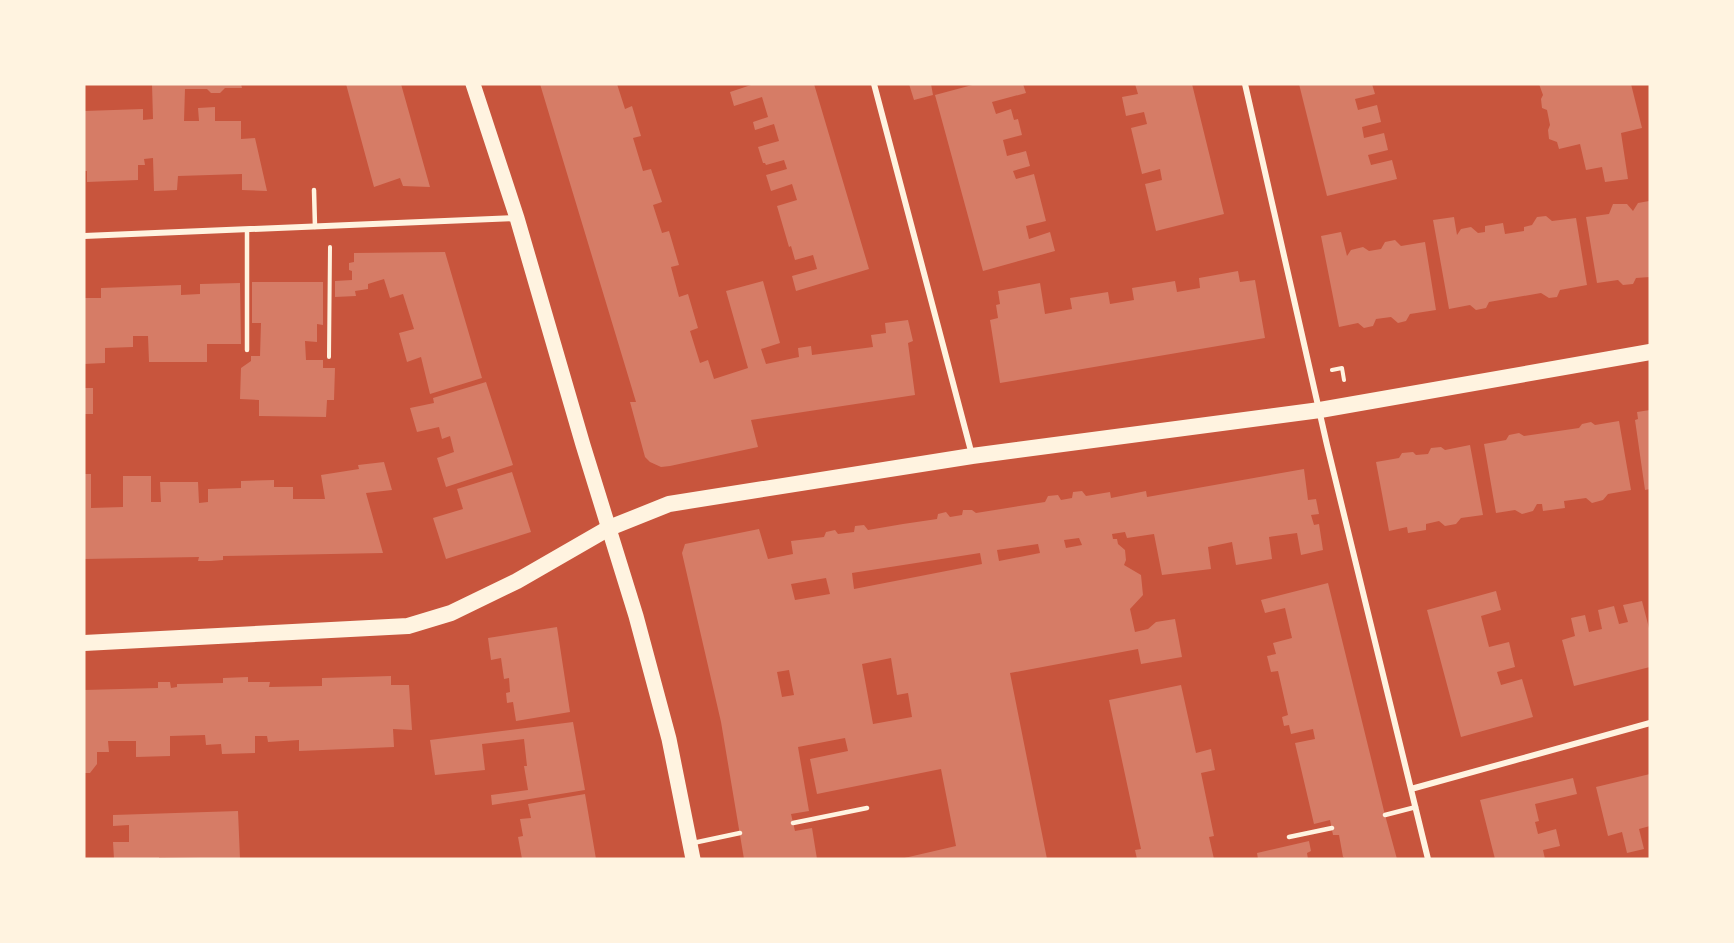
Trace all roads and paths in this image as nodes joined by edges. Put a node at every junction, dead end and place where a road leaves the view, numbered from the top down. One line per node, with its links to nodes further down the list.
1 (473, 84): 5 (main road)
2 (874, 84): 16 (street)
3 (1245, 84): 15 (street)
4 (314, 190): 6 (lane)
5 (518, 218): 7 (street); 17 (main road)
6 (315, 226): 7 (street); 8 (street)
7 (330, 226): 12 (path)
8 (247, 230): 9 (street); 10 (lane)
9 (84, 236)
10 (247, 350)
11 (1650, 352): 15 (highway)
12 (329, 357)
13 (1326, 371): 14 (path)
14 (1345, 384)
15 (1320, 410): 16 (highway); 20 (street)
16 (972, 456): 17 (highway)
17 (609, 528): 18 (highway); 28 (main road)
18 (84, 643)
19 (1650, 723): 20 (street)
20 (1411, 789): 21 (street)
21 (1416, 807): 23 (lane); 30 (street)
22 (867, 808): 24 (lane)
23 (1385, 815)
24 (793, 823)
25 (1332, 828): 27 (lane)
26 (740, 833): 28 (lane)
27 (1288, 837)
28 (690, 843): 29 (main road)
29 (693, 859)
30 (1428, 859)

